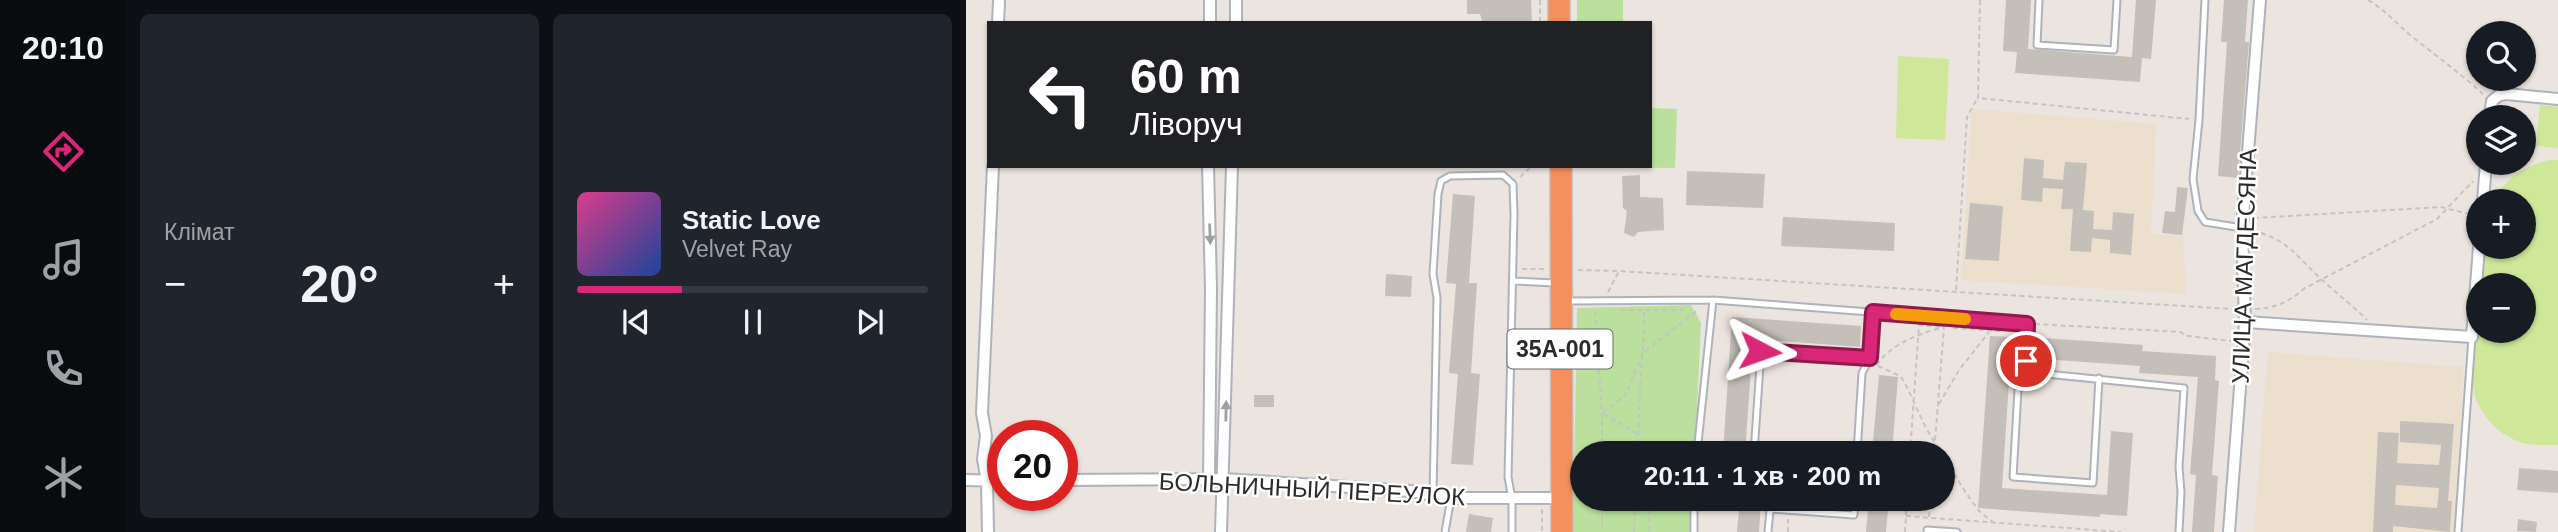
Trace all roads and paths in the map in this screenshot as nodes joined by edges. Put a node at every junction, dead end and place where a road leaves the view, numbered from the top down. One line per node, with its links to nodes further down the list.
1 (1210, 0): 13 (street)
2 (1236, 0): 14 (street)
3 (1540, 0): 15 (path)
4 (1559, 0): 16 (highway)
5 (1980, 0): 17 (path)
6 (2039, 0): 7 (lane)
7 (2118, 0)
8 (2205, 0): 21 (lane)
9 (2260, 0): 29 (street, УЛИЦА МАГДЕСЯНА)
10 (2368, 0): 19 (path)
11 (999, 2): 12 (street)
12 (998, 21)
13 (1210, 21)
14 (1236, 21)
15 (1540, 21)
16 (1559, 21)
17 (1978, 98): 21 (path); 33 (path)
18 (2558, 99): 19 (street)
19 (2491, 102): 20 (street)
20 (2491, 105)
21 (2199, 120): 29 (lane)
22 (993, 168): 70 (street)
23 (1208, 168): 66 (street, one-way to 66)
24 (1232, 168): 67 (street, one-way to 24)
25 (1561, 168): 34 (highway, 35А-001)
26 (2476, 177): 27 (path)
27 (2447, 208): 28 (path); 29 (path); 31 (path)
28 (2466, 213)
29 (2242, 224): 38 (street, УЛИЦА МАГДЕСЯНА)
30 (2261, 233): 31 (path)
31 (2321, 280): 38 (path); 45 (path)
32 (1513, 281): 34 (lane); 71 (lane); 74 (lane)
33 (1956, 291): 36 (path); 38 (path)
34 (1560, 292): 36 (lane); 73 (highway, 35А-001)
35 (1713, 300): 36 (lane); 40 (lane); 62 (lane)
36 (1604, 301): 37 (path)
37 (1600, 309): 39 (path); 57 (path)
38 (2244, 310): 41 (street, УЛИЦА МАГДЕСЯНА)
39 (1644, 311): 51 (path); 51 (path)
40 (1873, 312): 42 (lane); 52 (lane)
41 (2245, 322): 45 (street); 49 (street, УЛИЦА МАГДЕСЯНА)
42 (2027, 324): 49 (path); 53 (lane)
43 (1944, 327): 44 (path); 47 (path); 47 (path); 56 (path)
44 (1990, 331): 46 (path); 56 (path)
45 (2377, 331): 48 (street)
46 (2004, 332)
47 (1919, 334): 55 (path); 55 (path)
48 (2466, 337)
49 (2243, 342): 105 (street, УЛИЦА МАГДЕСЯНА)
50 (2472, 343): 106 (lane)
51 (1643, 353): 57 (path); 58 (path)
52 (1870, 358): 63 (lane); 64 (lane)
53 (2026, 372): 54 (lane); 54 (lane)
54 (2099, 378): 104 (lane)
55 (1914, 398): 59 (path); 65 (path)
56 (1938, 406): 59 (path)
57 (1602, 413): 58 (path); 60 (path)
58 (1637, 434): 61 (path)
59 (1935, 440): 87 (path)
60 (1602, 441)
61 (1637, 441)
62 (1698, 441)
63 (1755, 441)
64 (1858, 441)
65 (1911, 441)
66 (1209, 479): 67 (street, БОЛЬНИЧНЫЙ ПЕРЕУЛОК); 69 (street, БОЛЬНИЧНЫЙ ПЕРЕУЛОК)
67 (1224, 479): 71 (street, БОЛЬНИЧНЫЙ ПЕРЕУЛОК); 89 (street)
68 (966, 480): 70 (street)
69 (1078, 480)
70 (987, 481)
71 (1433, 495): 72 (street, БОЛЬНИЧНЫЙ ПЕРЕУЛОК)
72 (1451, 498): 74 (street, БОЛЬНИЧНЫЙ ПЕРЕУЛОК); 90 (lane)
73 (1552, 498): 74 (street, БОЛЬНИЧНЫЙ ПЕРЕУЛОК); 92 (path); 93 (highway, 35А-001)
74 (1512, 499): 91 (lane)
75 (988, 511): 88 (street)
76 (1602, 511): 94 (path)
77 (1635, 511): 95 (path)
78 (1650, 511): 96 (path)
79 (1694, 511): 97 (lane)
80 (1770, 511): 98 (lane)
81 (1789, 511): 82 (lane); 99 (path)
82 (1854, 511)
83 (1906, 511): 85 (path)
84 (1930, 511): 86 (path)
85 (1906, 516): 86 (path); 100 (path)
86 (1929, 518): 87 (path)
87 (1995, 523): 103 (path)
88 (988, 532)
89 (1221, 532)
90 (1445, 532)
91 (1512, 532)
92 (1542, 532)
93 (1562, 532)
94 (1602, 532)
95 (1634, 532)
96 (1648, 532)
97 (1694, 532)
98 (1768, 532)
99 (1788, 532)
100 (1905, 532)
101 (1927, 532): 102 (lane)
102 (1957, 532)
103 (2121, 532)
104 (2179, 532)
105 (2230, 532)
106 (2458, 532)

